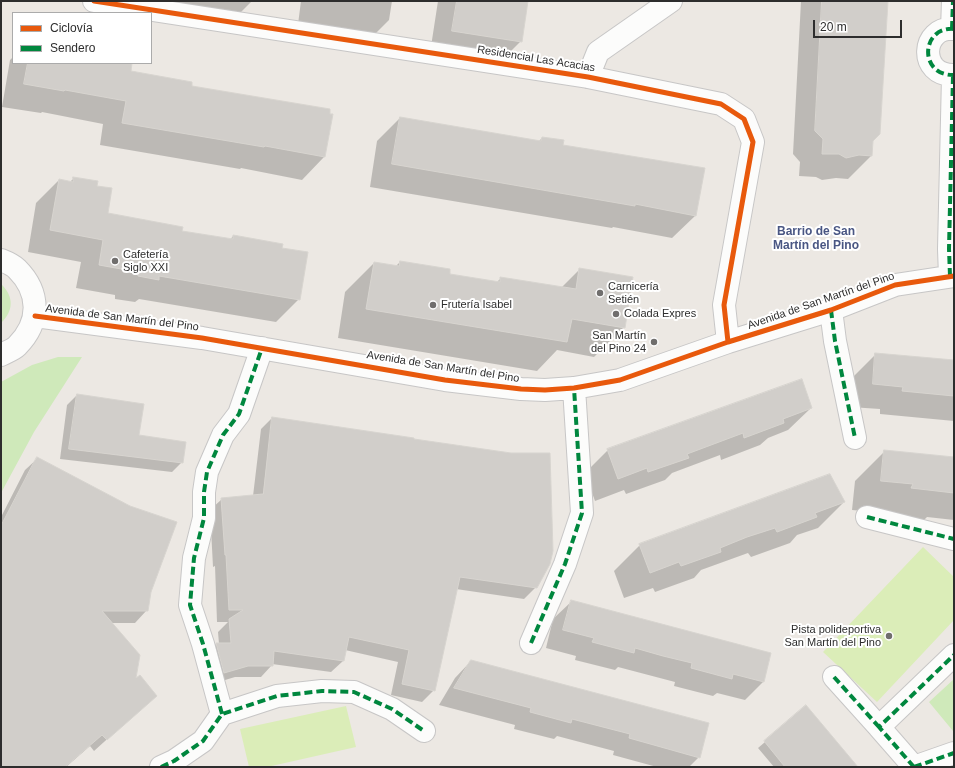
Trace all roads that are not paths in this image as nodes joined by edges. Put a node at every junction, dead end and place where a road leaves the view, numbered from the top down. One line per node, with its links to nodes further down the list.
1 (94, 1): 6 (street, Residencial Las Acacias)
2 (671, 1): 6 (street, Residencial Las Acacias)
3 (953, 1): 4 (street)
4 (953, 29): 5 (street)
5 (954, 76): 8 (street)
6 (588, 77): 11 (street, Residencial Las Acacias)
7 (1, 260): 10 (street)
8 (952, 276): 9 (street, Avenida de San Martín del Pino)
9 (831, 310): 11 (street, Avenida de San Martín del Pino); 15 (street)
10 (35, 316): 12 (street, Avenida de San Martín del Pino); 13 (street)
11 (728, 342): 14 (street, Avenida de San Martín del Pino)
12 (262, 348): 14 (street, Avenida de San Martín del Pino); 21 (street)
13 (1, 355)
14 (574, 388): 18 (street)
15 (855, 438)
16 (867, 517): 17 (street)
17 (954, 539)
18 (531, 643)
19 (954, 655): 22 (street)
20 (834, 677): 22 (street)
21 (222, 714): 23 (street); 25 (street)
22 (879, 728): 26 (street)
23 (424, 731)
24 (954, 753): 26 (street)
25 (161, 767)
26 (914, 767)

